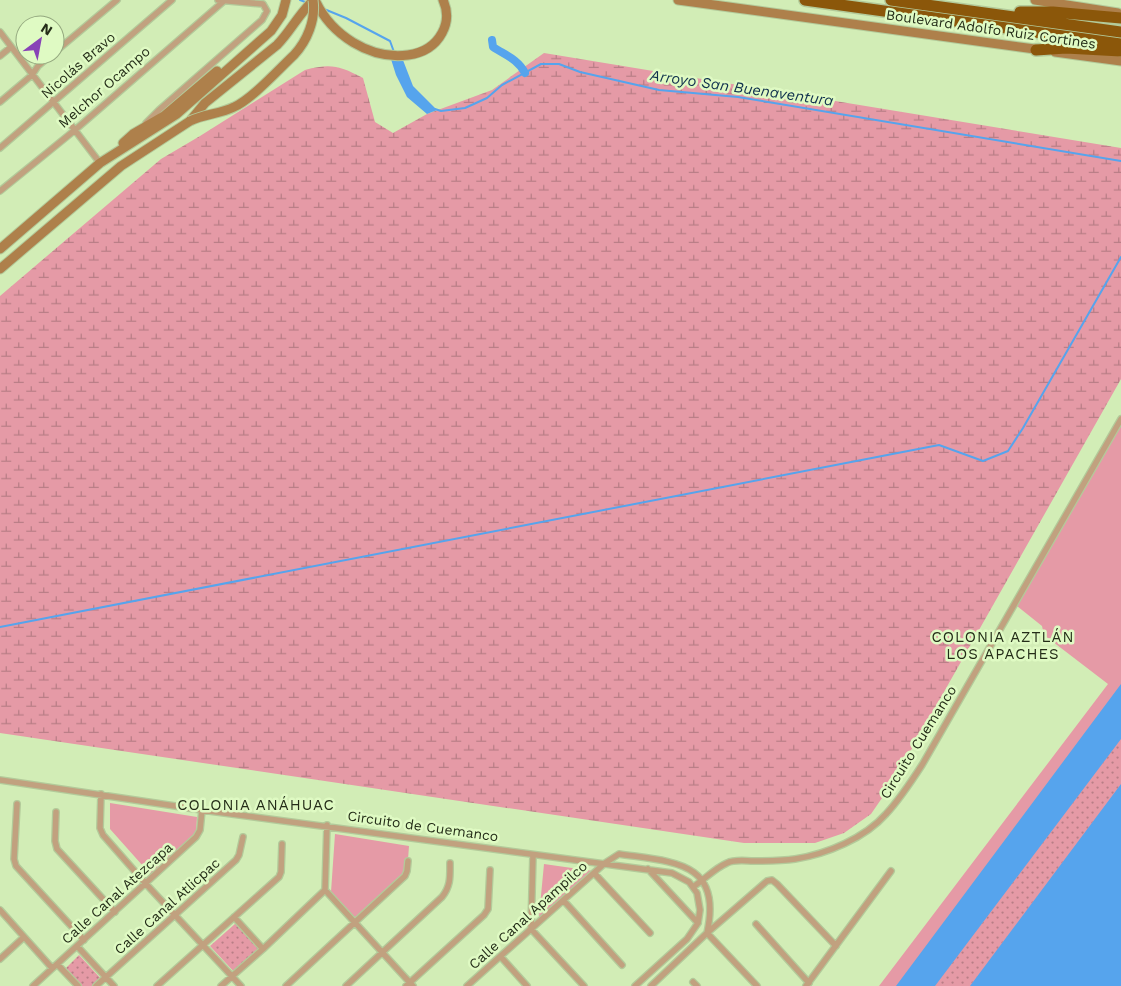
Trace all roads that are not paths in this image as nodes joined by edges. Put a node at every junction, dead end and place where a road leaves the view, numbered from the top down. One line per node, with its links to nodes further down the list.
1 (117, 0): 17 (street)
2 (172, 0): 27 (street, Nicolás Bravo)
3 (221, 0): 29 (street, Melchor Ocampo); 30 (street)
4 (314, 0): 5 (main road); 28 (main road, bridge); 28 (main road, bridge)
5 (443, 0)
6 (678, 0): 20 (main road, Boulevard Adolfo Ruiz Cortines)
7 (806, 0): 18 (highway)
8 (891, 0): 12 (highway)
9 (1035, 0): 11 (main road)
10 (283, 2): 30 (main road)
11 (1066, 2): 13 (main road)
12 (981, 13): 14 (highway); 16 (highway)
13 (1121, 13)
14 (1121, 18)
15 (0, 32): 19 (street)
16 (1121, 32)
17 (65, 44)
18 (1121, 44)
19 (11, 47): 22 (street); 25 (street)
20 (1036, 50): 21 (highway); 23 (main road, Boulevard Adolfo Ruiz Cortines)
21 (1121, 51)
22 (0, 56)
23 (1121, 61)
24 (39, 65): 25 (street)
25 (32, 75): 26 (street); 27 (street)
26 (0, 102)
27 (54, 102): 29 (street); 31 (street, Nicolás Bravo)
28 (190, 121): 35 (main road)
29 (75, 130): 32 (street); 33 (street, Melchor Ocampo)
30 (140, 134): 32 (main road)
31 (0, 148)
32 (100, 163): 34 (main road)
33 (0, 191)
34 (0, 249)
35 (0, 269)
36 (1121, 419): 53 (street, Circuito Cuemanco)
37 (0, 780): 38 (street, Circuito de Cuemanco)
38 (101, 794): 40 (street, Circuito de Cuemanco); 54 (street)
39 (17, 804): 69 (street)
40 (202, 810): 42 (street, Circuito de Cuemanco); 54 (street, Calle Canal Atezcapa)
41 (56, 812): 59 (street)
42 (327, 825): 45 (street, Circuito de Cuemanco); 56 (street)
43 (243, 837): 60 (street, Calle Canal Atlicpac)
44 (282, 844): 61 (street)
45 (533, 855): 48 (street, Circuito de Cuemanco); 65 (street)
46 (408, 861): 62 (street)
47 (450, 863): 74 (street)
48 (605, 863): 49 (street, Circuito de Cuemanco); 52 (street, Calle Canal Apampilco); 53 (street, Circuito de Cuemanco)
49 (648, 869): 55 (street, Circuito de Cuemanco); 63 (street)
50 (490, 870): 81 (street)
51 (891, 870): 72 (street)
52 (594, 873): 57 (street, Calle Canal Apampilco); 66 (street)
53 (703, 880): 55 (street, Circuito Cuemanco); 67 (street)
54 (146, 884): 59 (street, Calle Canal Atezcapa); 60 (street)
55 (694, 887): 63 (street)
56 (325, 890): 62 (street); 73 (street)
57 (564, 901): 65 (street, Calle Canal Apampilco); 77 (street)
58 (0, 910): 68 (street)
59 (115, 912): 69 (street, Calle Canal Atezcapa)
60 (175, 914): 70 (street); 80 (street, Calle Canal Atlicpac)
61 (234, 917): 70 (street); 73 (street)
62 (354, 922): 74 (street); 91 (street)
63 (698, 923): 95 (street)
64 (756, 924): 83 (street)
65 (531, 928): 75 (street, Calle Canal Apampilco); 94 (street)
66 (650, 933)
67 (706, 933): 72 (street); 96 (street); 97 (street)
68 (24, 937): 76 (street); 78 (street)
69 (84, 940): 71 (street, Calle Canal Atezcapa)
70 (203, 945): 79 (street); 88 (street)
71 (77, 946): 78 (street, Calle Canal Atezcapa); 80 (street)
72 (836, 946): 83 (street)
73 (263, 949): 79 (street)
74 (382, 952): 81 (street); 92 (street)
75 (500, 957): 82 (street, Calle Canal Apampilco); 93 (street)
76 (0, 959)
77 (622, 965)
78 (55, 966): 84 (street, Calle Canal Atezcapa); 85 (street)
79 (232, 976): 89 (street); 90 (street)
80 (106, 978): 86 (street, Calle Canal Atlicpac); 87 (street)
81 (410, 985)
82 (470, 985)
83 (807, 985)
84 (33, 986)
85 (78, 986)
86 (96, 986)
87 (114, 986)
88 (157, 986)
89 (221, 986)
90 (241, 986)
91 (286, 986)
92 (346, 986)
93 (527, 986)
94 (584, 986)
95 (635, 986)
96 (651, 986)
97 (757, 986)

